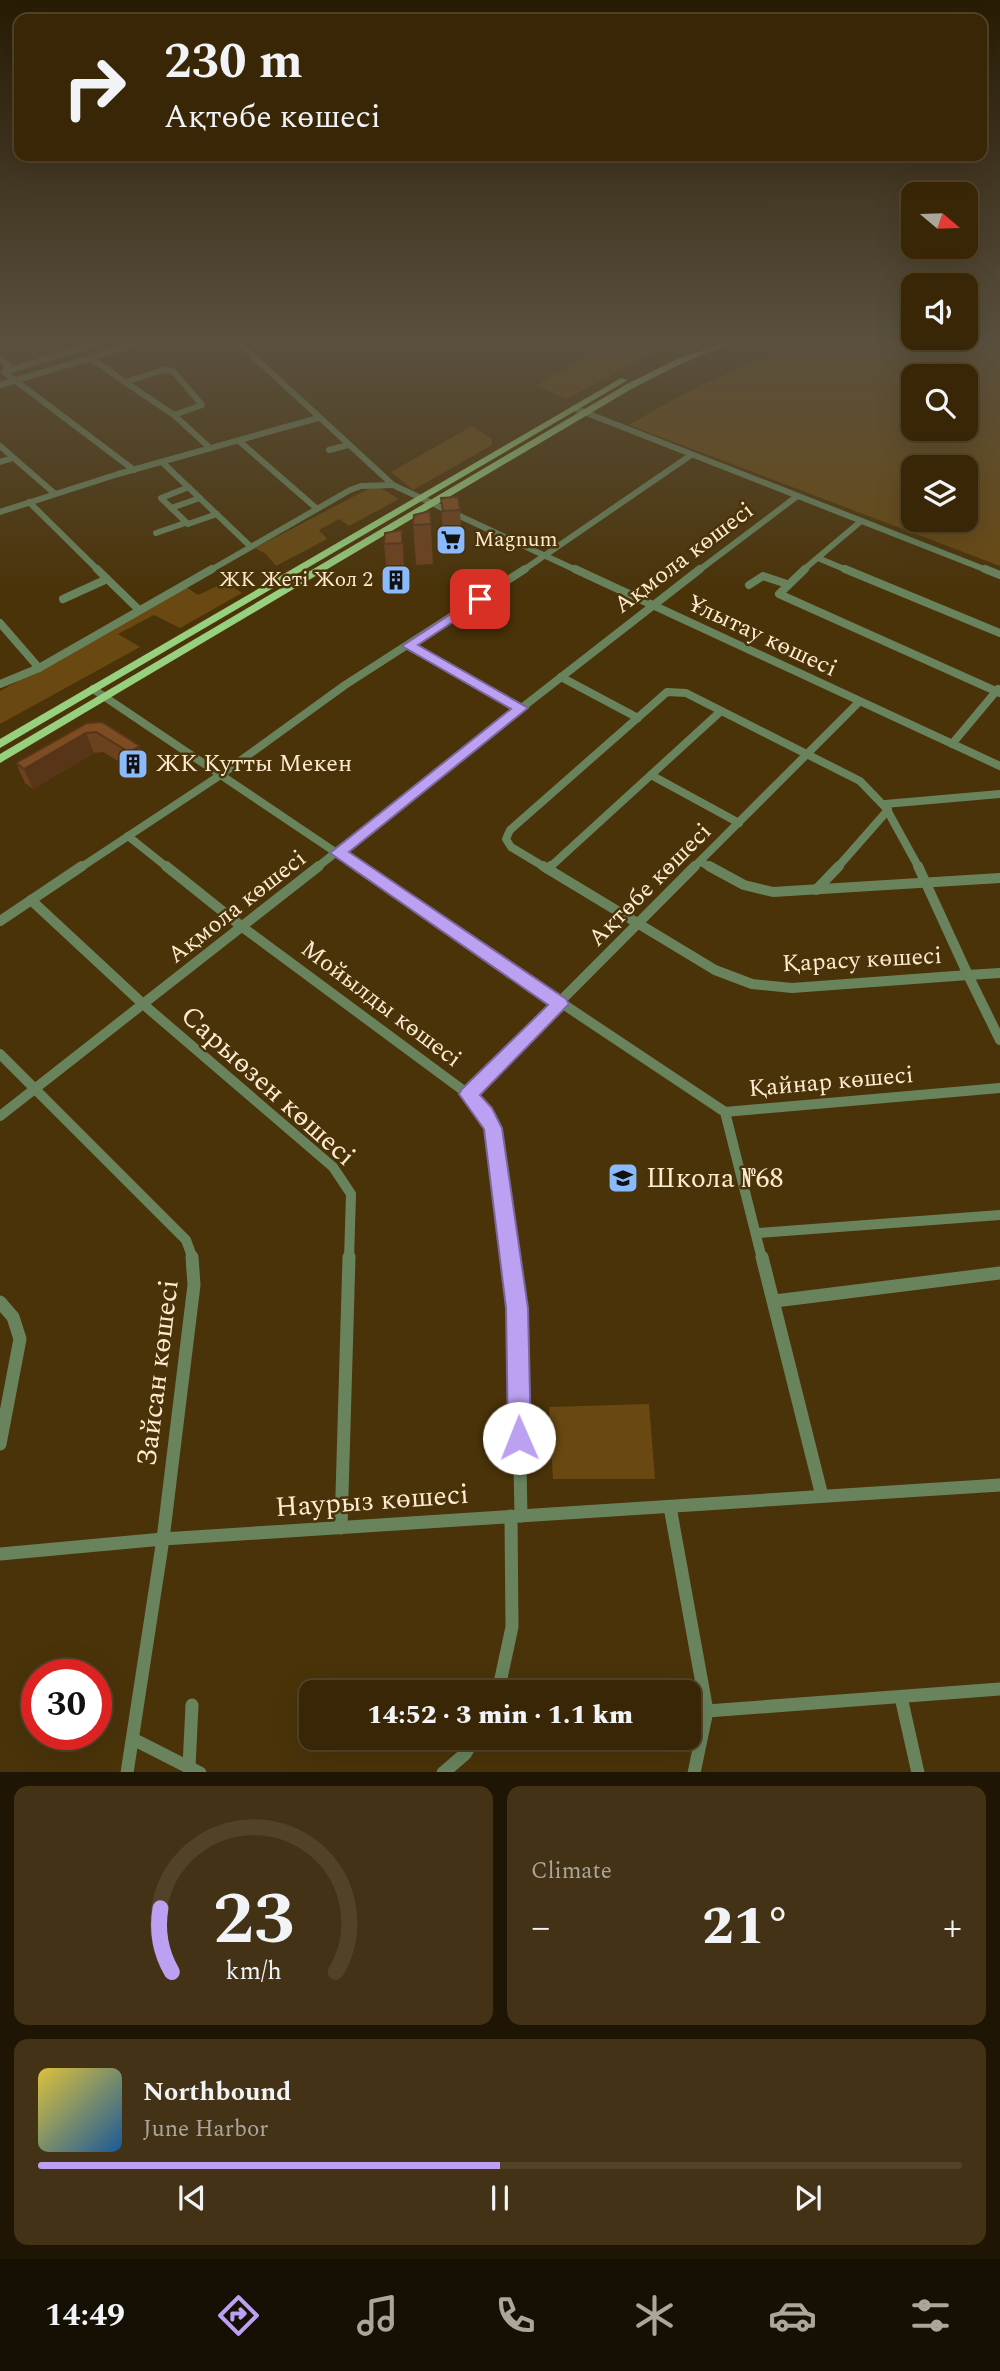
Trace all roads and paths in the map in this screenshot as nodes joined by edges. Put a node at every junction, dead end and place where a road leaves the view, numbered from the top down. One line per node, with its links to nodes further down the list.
1 (78, 427): 17 (street)
2 (186, 427): 11 (street)
3 (288, 427): 8 (street)
4 (328, 427): 9 (street)
5 (542, 427): 21 (main road)
6 (562, 427): 25 (main road)
7 (620, 427): 13 (street)
8 (239, 441): 11 (street); 27 (street)
9 (348, 445): 12 (street); 18 (street)
10 (0, 446): 14 (street)
11 (210, 449): 15 (street)
12 (329, 450)
13 (691, 455): 22 (street); 34 (street)
14 (13, 457): 16 (street); 20 (street)
15 (162, 462): 17 (street); 19 (street)
16 (0, 463)
17 (134, 470): 20 (street)
18 (393, 485): 21 (street, Ұлытау көшесі); 27 (street)
19 (188, 487): 23 (street); 26 (street)
20 (54, 494): 24 (street)
21 (422, 497): 25 (street, Ұлытау көшесі); 49 (main road)
22 (796, 497): 30 (street); 41 (street, Ақмола көшесі)
23 (200, 498): 26 (street); 29 (street)
24 (29, 502): 28 (street); 37 (street)
25 (434, 502): 34 (street, Ұлытау көшесі); 51 (main road)
26 (171, 508): 31 (street)
27 (316, 509): 33 (street)
28 (0, 512)
29 (217, 514): 31 (street); 33 (street)
30 (860, 522): 35 (street); 36 (street)
31 (185, 523): 32 (street)
32 (156, 533)
33 (250, 546): 42 (street)
34 (547, 555): 41 (street, Ұлытау көшесі); 45 (street)
35 (818, 558): 38 (street); 44 (street)
36 (1000, 576)
37 (107, 579): 40 (street); 42 (street)
38 (787, 584): 39 (street); 50 (street)
39 (749, 585)
40 (62, 599)
41 (651, 606): 47 (street, Ақмола көшесі); 52 (street, Ұлытау көшесі)
42 (138, 609): 46 (street)
43 (0, 623): 46 (street)
44 (1000, 633)
45 (408, 646): 53 (street); 61 (street)
46 (39, 668): 48 (street)
47 (561, 677): 53 (street, Ақмола көшесі); 55 (street)
48 (0, 684)
49 (93, 689): 51 (street, Қайнар көшесі); 56 (main road)
50 (999, 691): 57 (street)
51 (105, 697): 59 (main road); 61 (street, Қайнар көшесі)
52 (859, 702): 57 (street, Ұлытау көшесі); 58 (street, Ақтөбе көшесі)
53 (521, 708): 67 (street, Ақмола көшесі)
54 (721, 710): 55 (street); 58 (street); 62 (street)
55 (638, 718): 69 (street, Қарасу көшесі)
56 (0, 744)
57 (952, 744): 60 (street, Ұлытау көшесі)
58 (806, 754): 64 (street); 65 (street, Ақтөбе көшесі)
59 (0, 759)
60 (1000, 766)
61 (222, 774): 66 (street); 67 (street, Қайнар көшесі)
62 (651, 775): 65 (street); 69 (street)
63 (1000, 794): 64 (street)
64 (886, 807): 71 (street); 72 (street)
65 (738, 822): 68 (street, Ақтөбе көшесі)
66 (128, 836): 73 (street); 76 (street, Мойылды көшесі)
67 (338, 853): 76 (street, Ақмола көшесі); 80 (street, Қайнар көшесі)
68 (701, 862): 72 (street); 75 (street, Ақтөбе көшесі)
69 (548, 869): 75 (street, Қарасу көшесі)
70 (1000, 878): 71 (street)
71 (924, 883): 72 (street); 78 (street)
72 (816, 890)
73 (31, 900): 74 (street); 79 (street, Сарыөзен көшесі)
74 (0, 920)
75 (638, 923): 78 (street, Қарасу көшесі); 80 (street, Ақтөбе көшесі)
76 (241, 926): 79 (street, Ақмола көшесі); 85 (street, Мойылды көшесі)
77 (1000, 973): 78 (street, Қарасу көшесі)
78 (968, 975): 81 (street)
79 (143, 1004): 83 (street, Ақмола көшесі); 98 (street, Сарыөзен көшесі)
80 (560, 1004): 85 (street, Ақтөбе көшесі); 86 (street, Қайнар көшесі)
81 (1000, 1040)
82 (0, 1054): 83 (street, Зайсан көшесі)
83 (36, 1088): 87 (street, Ақмола көшесі); 99 (street, Зайсан көшесі)
84 (1000, 1088): 86 (street, Қайнар көшесі)
85 (468, 1094): 97 (street, Мойылды көшесі)
86 (725, 1112): 89 (street)
87 (0, 1116)
88 (1000, 1215): 89 (street)
89 (758, 1233): 91 (street)
90 (1000, 1273): 91 (street)
91 (775, 1301): 95 (street)
92 (0, 1302): 93 (street)
93 (0, 1444)
94 (1000, 1485): 95 (street, Наурыз көшесі)
95 (822, 1496): 96 (street, Наурыз көшесі)
96 (670, 1507): 97 (street, Наурыз көшесі); 105 (street)
97 (516, 1516): 98 (street, Наурыз көшесі); 101 (street, Мойылды көшесі)
98 (341, 1528): 99 (street, Наурыз көшесі)
99 (163, 1539): 100 (street, Наурыз көшесі); 106 (street, Зайсан көшесі)
100 (0, 1554)
101 (502, 1680)
102 (1000, 1689): 103 (street)
103 (901, 1697): 105 (street); 112 (street)
104 (192, 1705): 108 (street)
105 (707, 1711): 111 (street)
106 (133, 1739): 108 (street); 109 (street, Зайсан көшесі)
107 (468, 1750): 110 (street)
108 (195, 1770)
109 (127, 1772)
110 (444, 1772)
111 (694, 1772)
112 (918, 1772)

